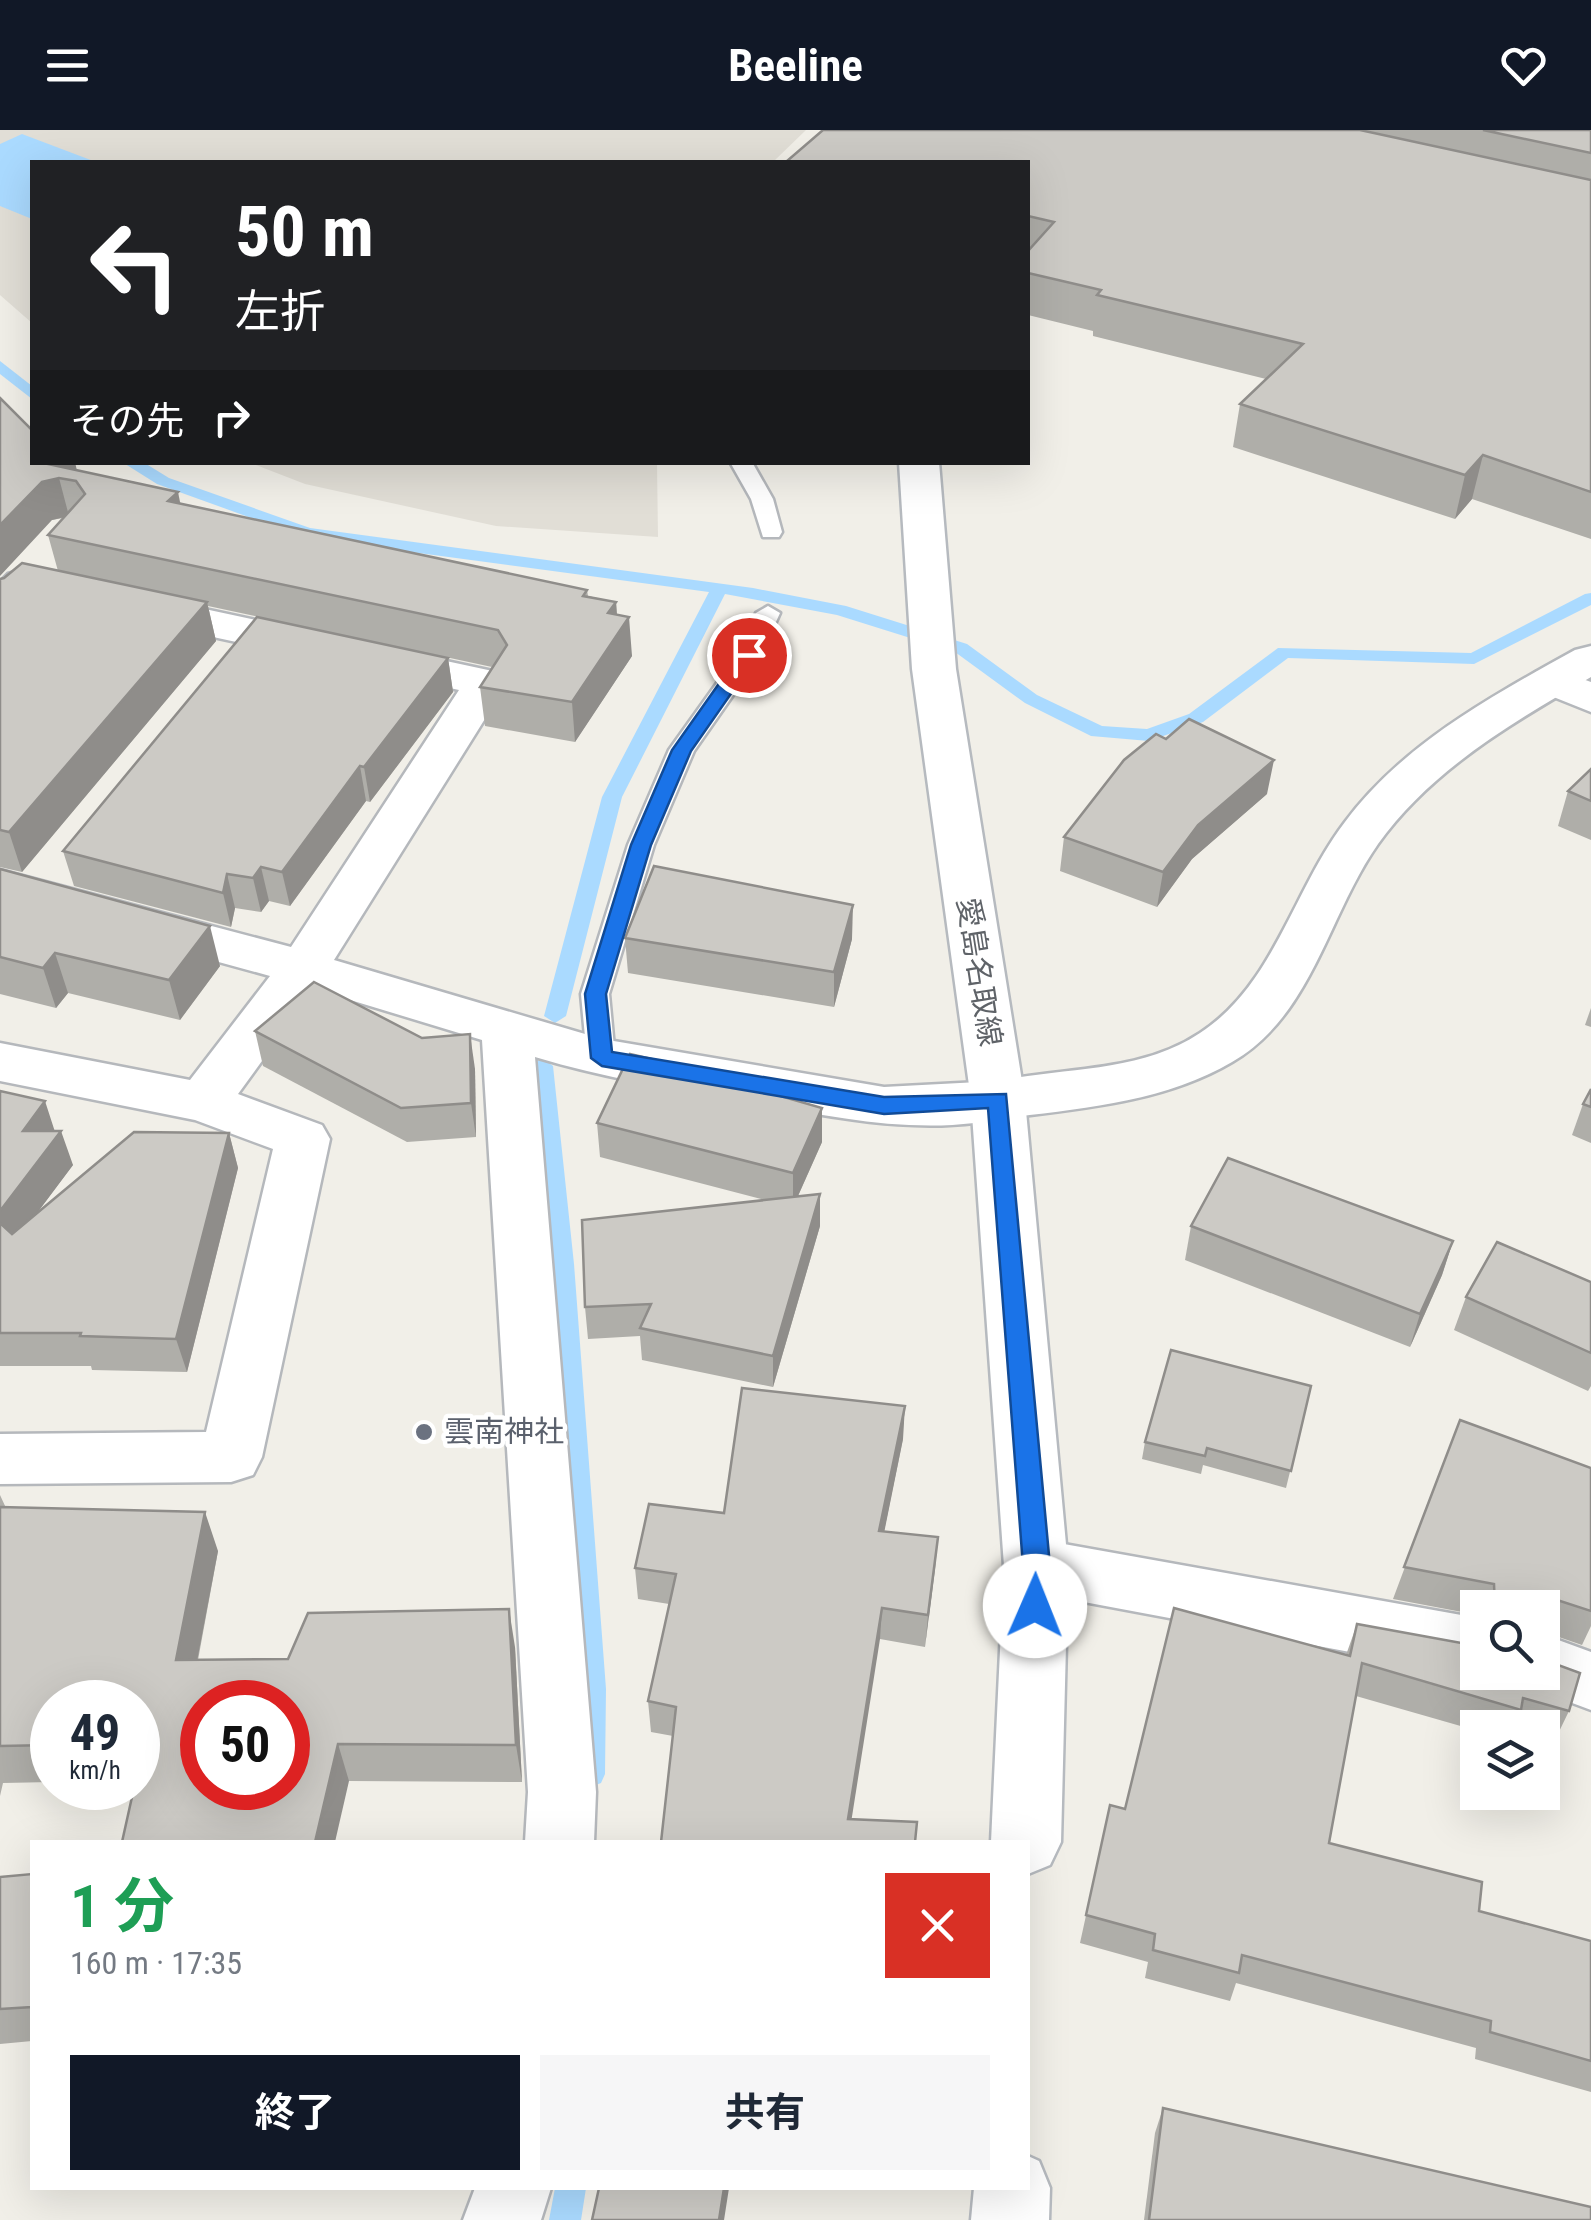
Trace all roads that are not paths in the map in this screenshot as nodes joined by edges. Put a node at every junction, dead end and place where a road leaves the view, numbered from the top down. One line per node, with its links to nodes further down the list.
1 (742, 465): 3 (lane)
2 (919, 465): 15 (street, 愛島名取線)
3 (772, 532)
4 (58, 544): 5 (street)
5 (12, 594): 7 (street)
6 (768, 613): 13 (lane)
7 (252, 632): 8 (street); 11 (street)
8 (216, 675)
9 (1578, 679): 15 (street)
10 (31, 882): 11 (street)
11 (303, 968): 12 (street); 16 (street)
12 (507, 1029): 13 (street); 22 (street)
13 (602, 1058): 15 (street)
14 (0, 1062): 16 (street)
15 (998, 1100): 18 (street, 愛島名取線)
16 (203, 1102): 17 (street)
17 (0, 1459)
18 (1036, 1566): 19 (street); 23 (street, 愛島名取線)
19 (1460, 1645)
20 (1560, 1670): 21 (street)
21 (1591, 1681)
22 (560, 1840)
23 (1026, 1840)
24 (512, 2190): 26 (street)
25 (1012, 2190): 27 (street)
26 (502, 2220)
27 (1010, 2220)

